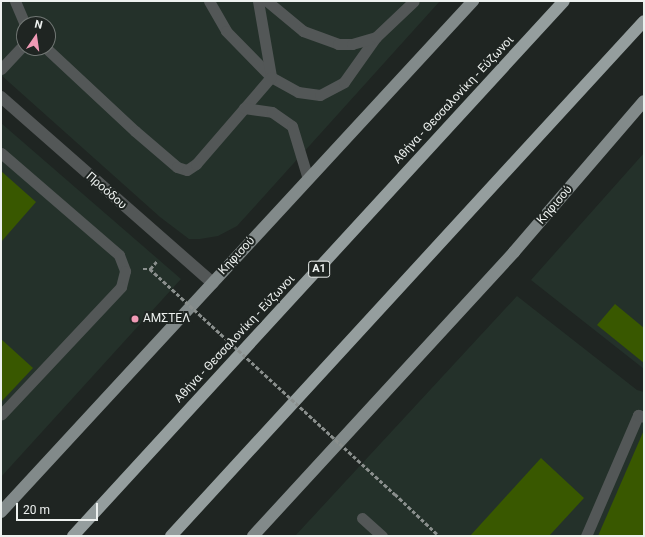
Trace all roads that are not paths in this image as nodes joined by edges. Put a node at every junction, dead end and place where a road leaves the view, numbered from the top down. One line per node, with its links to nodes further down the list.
1 (15, 1): 8 (lane)
2 (209, 1): 14 (lane)
3 (258, 1): 14 (lane)
4 (267, 1): 10 (lane)
5 (414, 1): 10 (lane)
6 (473, 1): 19 (main road, Κηφισού)
7 (564, 1): 26 (highway, Αθήνα - Θεσσαλονίκη - Εύζωνοι / Α1)
8 (22, 16)
9 (644, 21): 27 (highway)
10 (376, 37): 14 (lane)
11 (16, 53): 13 (lane)
12 (55, 56): 17 (lane)
13 (1, 69)
14 (271, 77): 17 (lane)
15 (1, 98): 20 (street, Προόδου)
16 (644, 101): 25 (main road, Κηφισού)
17 (244, 108): 19 (lane)
18 (1, 152): 21 (lane)
19 (308, 179): 20 (main road, Κηφισού)
20 (213, 283): 23 (main road, Κηφισού)
21 (1, 415)
22 (644, 417): 29 (lane)
23 (1, 512)
24 (362, 518): 28 (lane)
25 (257, 534)
26 (73, 536)
27 (171, 536)
28 (382, 536)
29 (586, 536)

